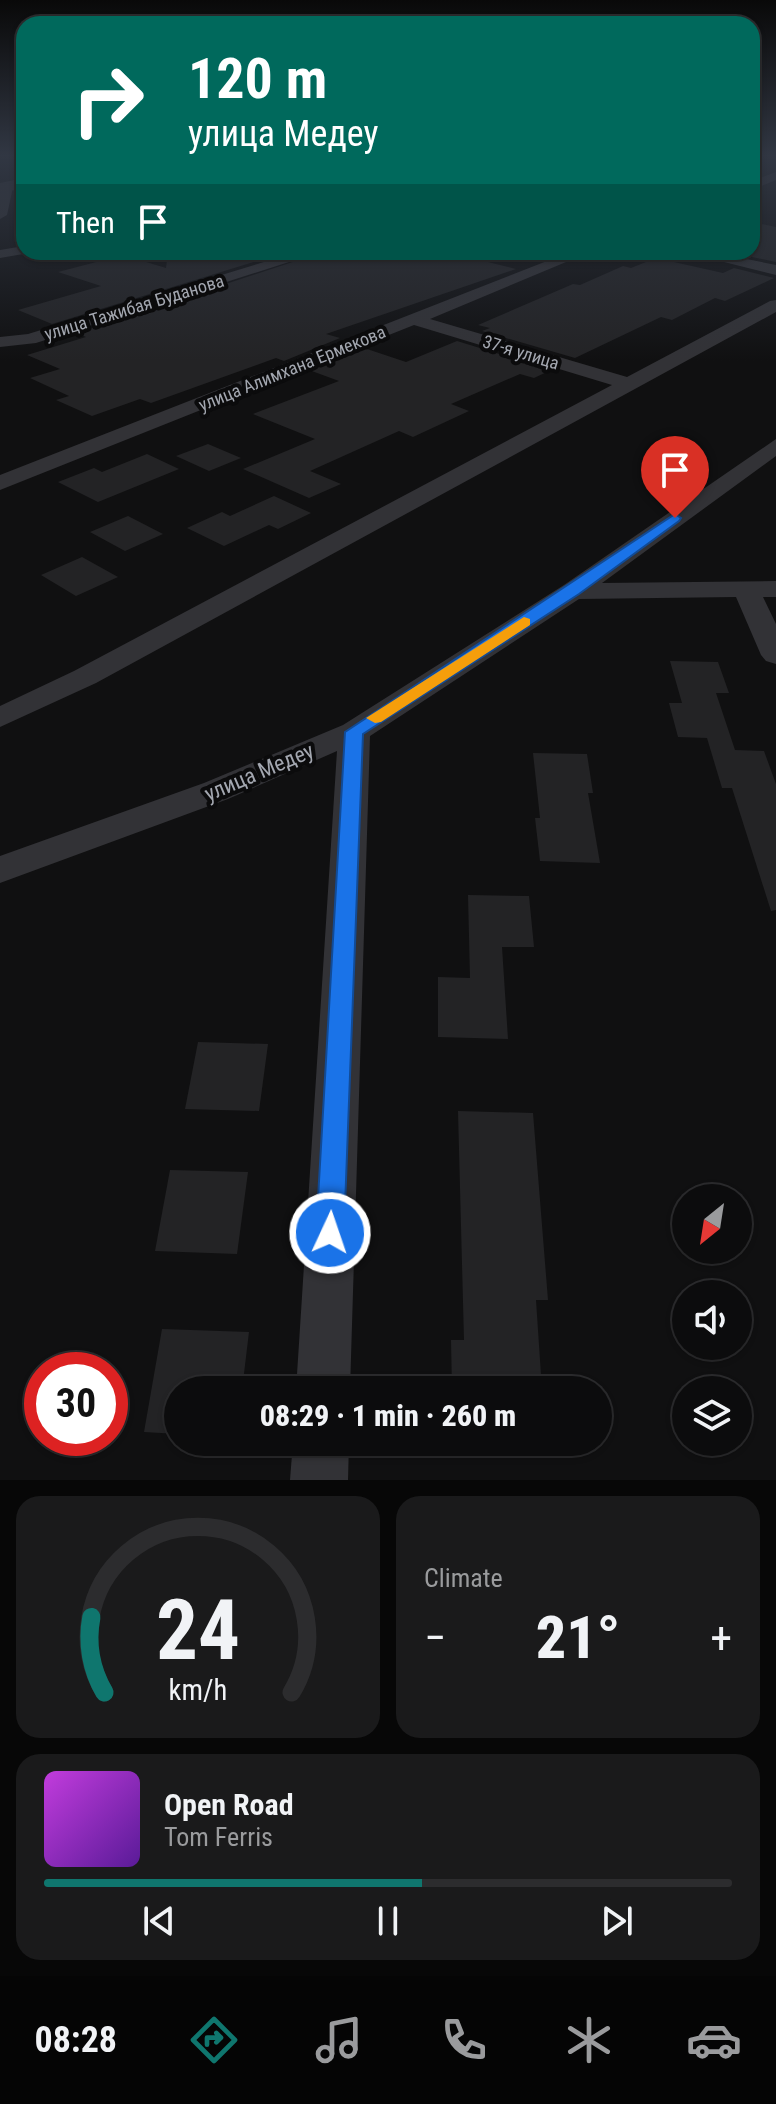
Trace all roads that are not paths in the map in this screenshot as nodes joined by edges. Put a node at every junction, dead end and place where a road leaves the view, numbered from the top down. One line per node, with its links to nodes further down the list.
1 (287, 260): 7 (street, улица Тажибая Буданова)
2 (563, 260): 6 (street, улица Алимхана Ермекова)
3 (729, 260): 4 (street)
4 (776, 270)
5 (776, 305): 8 (street)
6 (413, 319): 8 (street, 37-я улица); 10 (street, улица Алимхана Ермекова)
7 (0, 342)
8 (629, 384): 15 (street)
9 (776, 446): 13 (street, улица Медеу)
10 (0, 483)
11 (746, 589): 12 (street); 13 (street); 14 (street)
12 (776, 589)
13 (573, 591): 16 (street, улица Медеу)
14 (776, 655)
15 (0, 718)
16 (354, 732): 17 (street, улица Медеу); 18 (street)
17 (0, 870)
18 (324, 1376)
19 (320, 1456): 20 (street)
20 (319, 1480)

